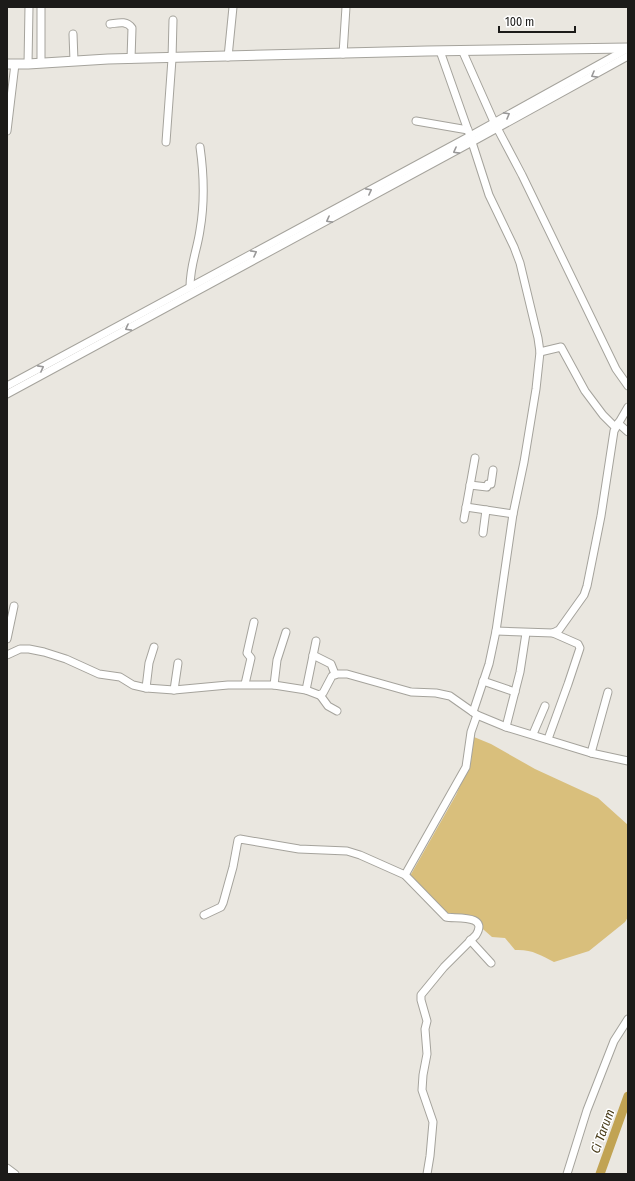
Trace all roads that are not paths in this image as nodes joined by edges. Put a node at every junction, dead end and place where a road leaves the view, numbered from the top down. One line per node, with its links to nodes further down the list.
1 (29, 7): 19 (street)
2 (41, 7): 17 (street)
3 (233, 7): 13 (street)
4 (346, 7): 11 (street)
5 (173, 20): 15 (street)
6 (110, 24): 14 (street)
7 (74, 34): 16 (street)
8 (628, 48): 9 (main road); 21 (street, one-way to 8)
9 (462, 50): 10 (main road); 21 (street)
10 (440, 51): 11 (main road); 23 (street)
11 (343, 54): 13 (main road)
12 (628, 56): 21 (street, one-way to 21)
13 (228, 57): 15 (main road)
14 (131, 59): 15 (main road); 16 (main road)
15 (172, 59): 24 (street)
16 (74, 62): 17 (main road)
17 (41, 63): 19 (main road)
18 (11, 64): 19 (main road); 22 (street)
19 (28, 64)
20 (416, 121): 23 (street)
21 (496, 125): 23 (street); 29 (street)
22 (7, 131)
23 (470, 136): 26 (street, one-way to 23); 27 (street); 30 (street, one-way to 30)
24 (166, 142)
25 (200, 146): 26 (street)
26 (190, 288): 28 (street, one-way to 26)
27 (540, 352): 32 (street); 39 (street)
28 (7, 386)
29 (628, 386)
30 (7, 394)
31 (628, 407): 32 (street)
32 (616, 425): 33 (street); 47 (street)
33 (628, 432)
34 (475, 458): 36 (street)
35 (492, 470): 36 (street)
36 (470, 485): 37 (street)
37 (466, 506): 38 (street); 40 (street)
38 (486, 510): 39 (street); 41 (street)
39 (513, 514): 44 (street)
40 (464, 519)
41 (483, 533)
42 (14, 606): 48 (street)
43 (254, 622): 56 (street)
44 (496, 631): 46 (street); 55 (street)
45 (286, 632): 57 (street)
46 (526, 633): 47 (street); 61 (street)
47 (553, 634): 69 (street)
48 (7, 639)
49 (316, 641): 52 (street)
50 (154, 647): 58 (street)
51 (7, 655): 58 (street)
52 (313, 655): 54 (street); 60 (street)
53 (178, 663): 59 (street)
54 (335, 674): 63 (street); 66 (street)
55 (483, 681): 61 (street); 66 (street)
56 (245, 684): 57 (street); 59 (street)
57 (274, 685): 60 (street)
58 (146, 688): 59 (street)
59 (174, 690)
60 (306, 690): 63 (street)
61 (515, 692): 67 (street)
62 (608, 692): 70 (street)
63 (320, 695): 65 (street)
64 (545, 706): 68 (street)
65 (337, 711)
66 (475, 714): 67 (street); 72 (street)
67 (506, 727): 68 (street)
68 (533, 734): 69 (street)
69 (548, 739): 70 (street)
70 (591, 753): 71 (street)
71 (628, 761)
72 (404, 875): 73 (street); 74 (street)
73 (204, 915)
74 (470, 940): 75 (street); 79 (street)
75 (491, 964)
76 (628, 1019): 80 (street)
77 (7, 1168): 78 (street)
78 (15, 1174)
79 (427, 1174)
80 (567, 1174)

